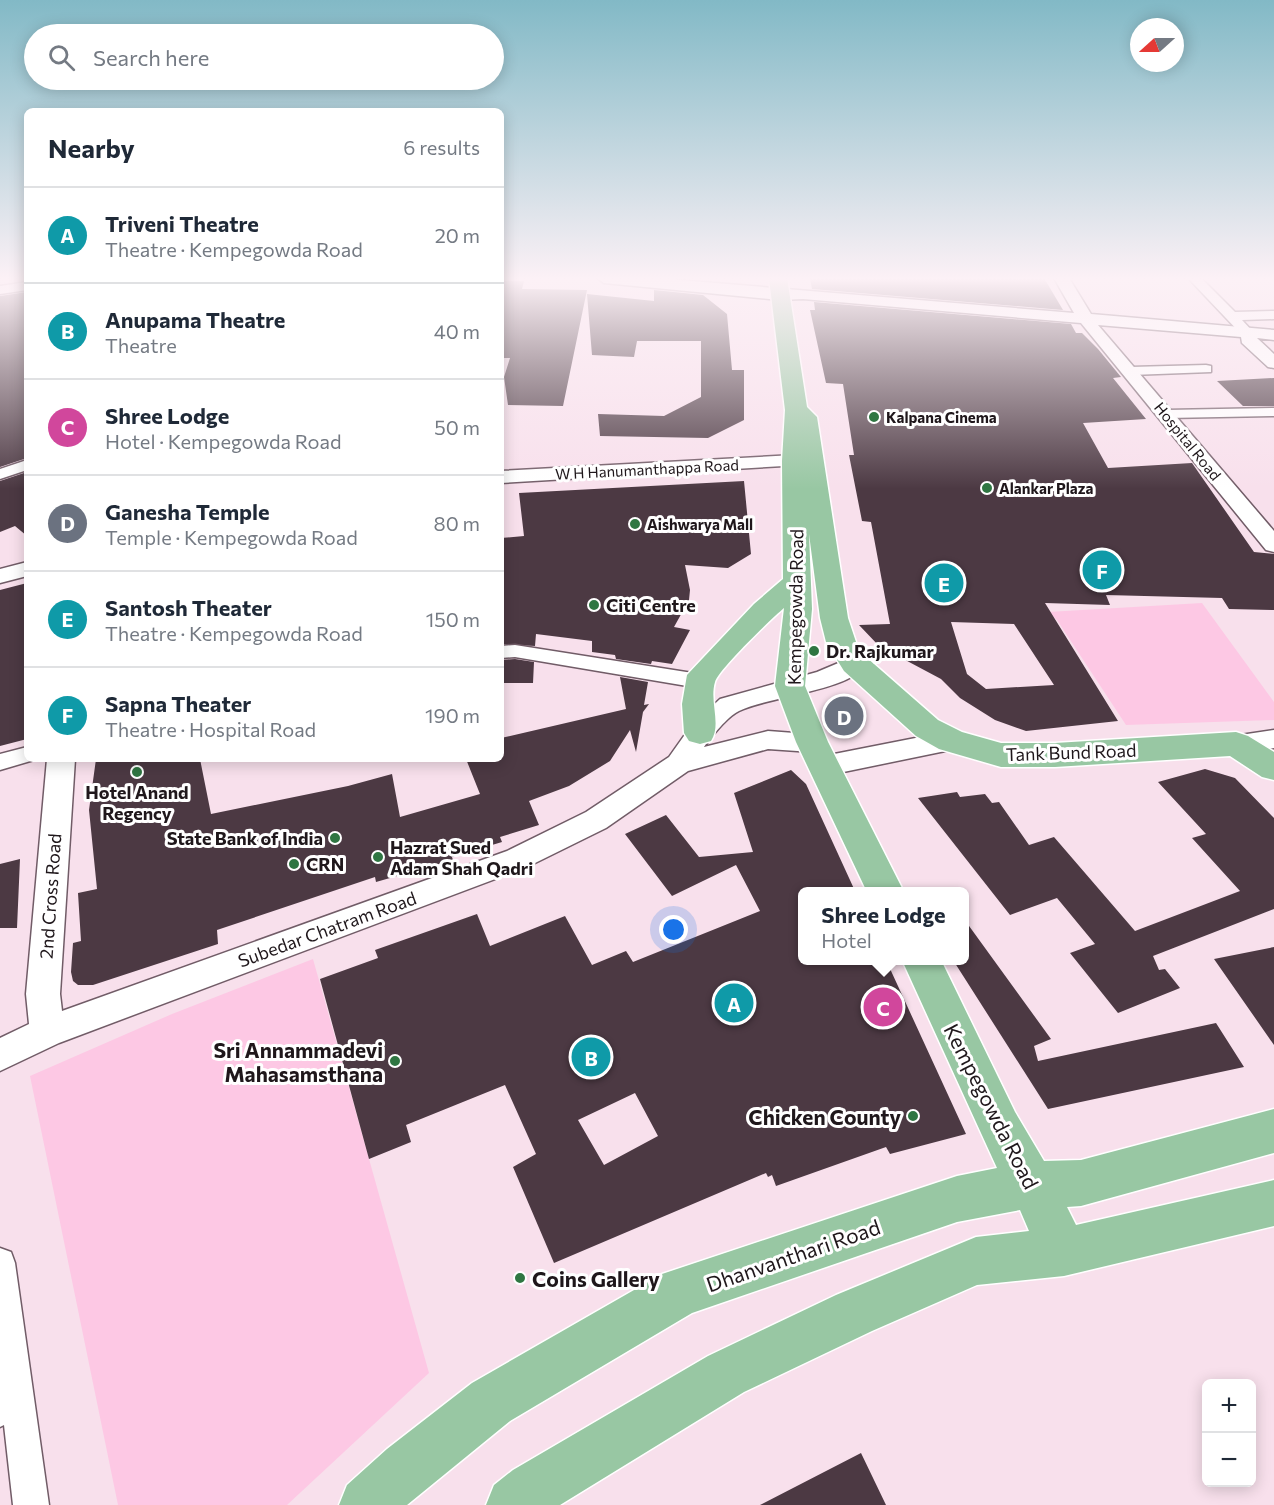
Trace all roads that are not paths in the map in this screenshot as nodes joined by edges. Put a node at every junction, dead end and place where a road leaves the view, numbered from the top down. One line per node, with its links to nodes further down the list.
1 (789, 348): 7 (main road, Kempegowda Road)
2 (1111, 348): 6 (street, Hospital Road)
3 (1260, 348): 4 (street)
4 (1274, 362)
5 (1206, 369): 6 (street)
6 (1131, 371): 9 (street, Hospital Road)
7 (796, 410): 10 (main road, Kempegowda Road); 19 (main road, Kempegowda Road)
8 (1274, 412): 9 (street)
9 (1167, 414): 14 (street, Hospital Road)
10 (794, 461): 13 (street, W H Hanumanthappa Road); 17 (main road, Kempegowda Road)
11 (24, 466): 12 (street)
12 (0, 474)
13 (504, 477)
14 (1274, 545)
15 (24, 570): 16 (street)
16 (0, 576)
17 (799, 580): 20 (main road); 21 (main road, Kempegowda Road)
18 (504, 652): 20 (street)
19 (855, 664): 21 (street, Subedar Chatram Road); 24 (main road, Tank Bund Road)
20 (699, 681): 22 (main road)
21 (790, 686): 22 (street, Subedar Chatram Road); 26 (main road, Kempegowda Road)
22 (700, 733): 30 (street, Subedar Chatram Road)
23 (1274, 739): 25 (street)
24 (951, 741): 25 (main road, Tank Bund Road); 26 (street)
25 (1236, 744): 31 (main road)
26 (818, 754): 30 (street); 32 (main road, Kempegowda Road)
27 (24, 756): 28 (street)
28 (0, 762)
29 (61, 762): 34 (street, 2nd Cross Road)
30 (680, 764): 34 (street, Subedar Chatram Road)
31 (1274, 768)
32 (884, 887)
33 (923, 965): 37 (main road, Kempegowda Road)
34 (47, 1032): 35 (street, Subedar Chatram Road)
35 (0, 1055)
36 (1274, 1131): 37 (main road, Dhanvanthari Road)
37 (1032, 1185): 39 (main road, Kempegowda Road); 43 (main road, Dhanvanthari Road)
38 (1274, 1203): 39 (main road)
39 (1064, 1252): 44 (main road)
40 (0, 1263): 41 (street)
41 (10, 1403): 42 (street)
42 (31, 1505)
43 (367, 1505)
44 (514, 1505)

